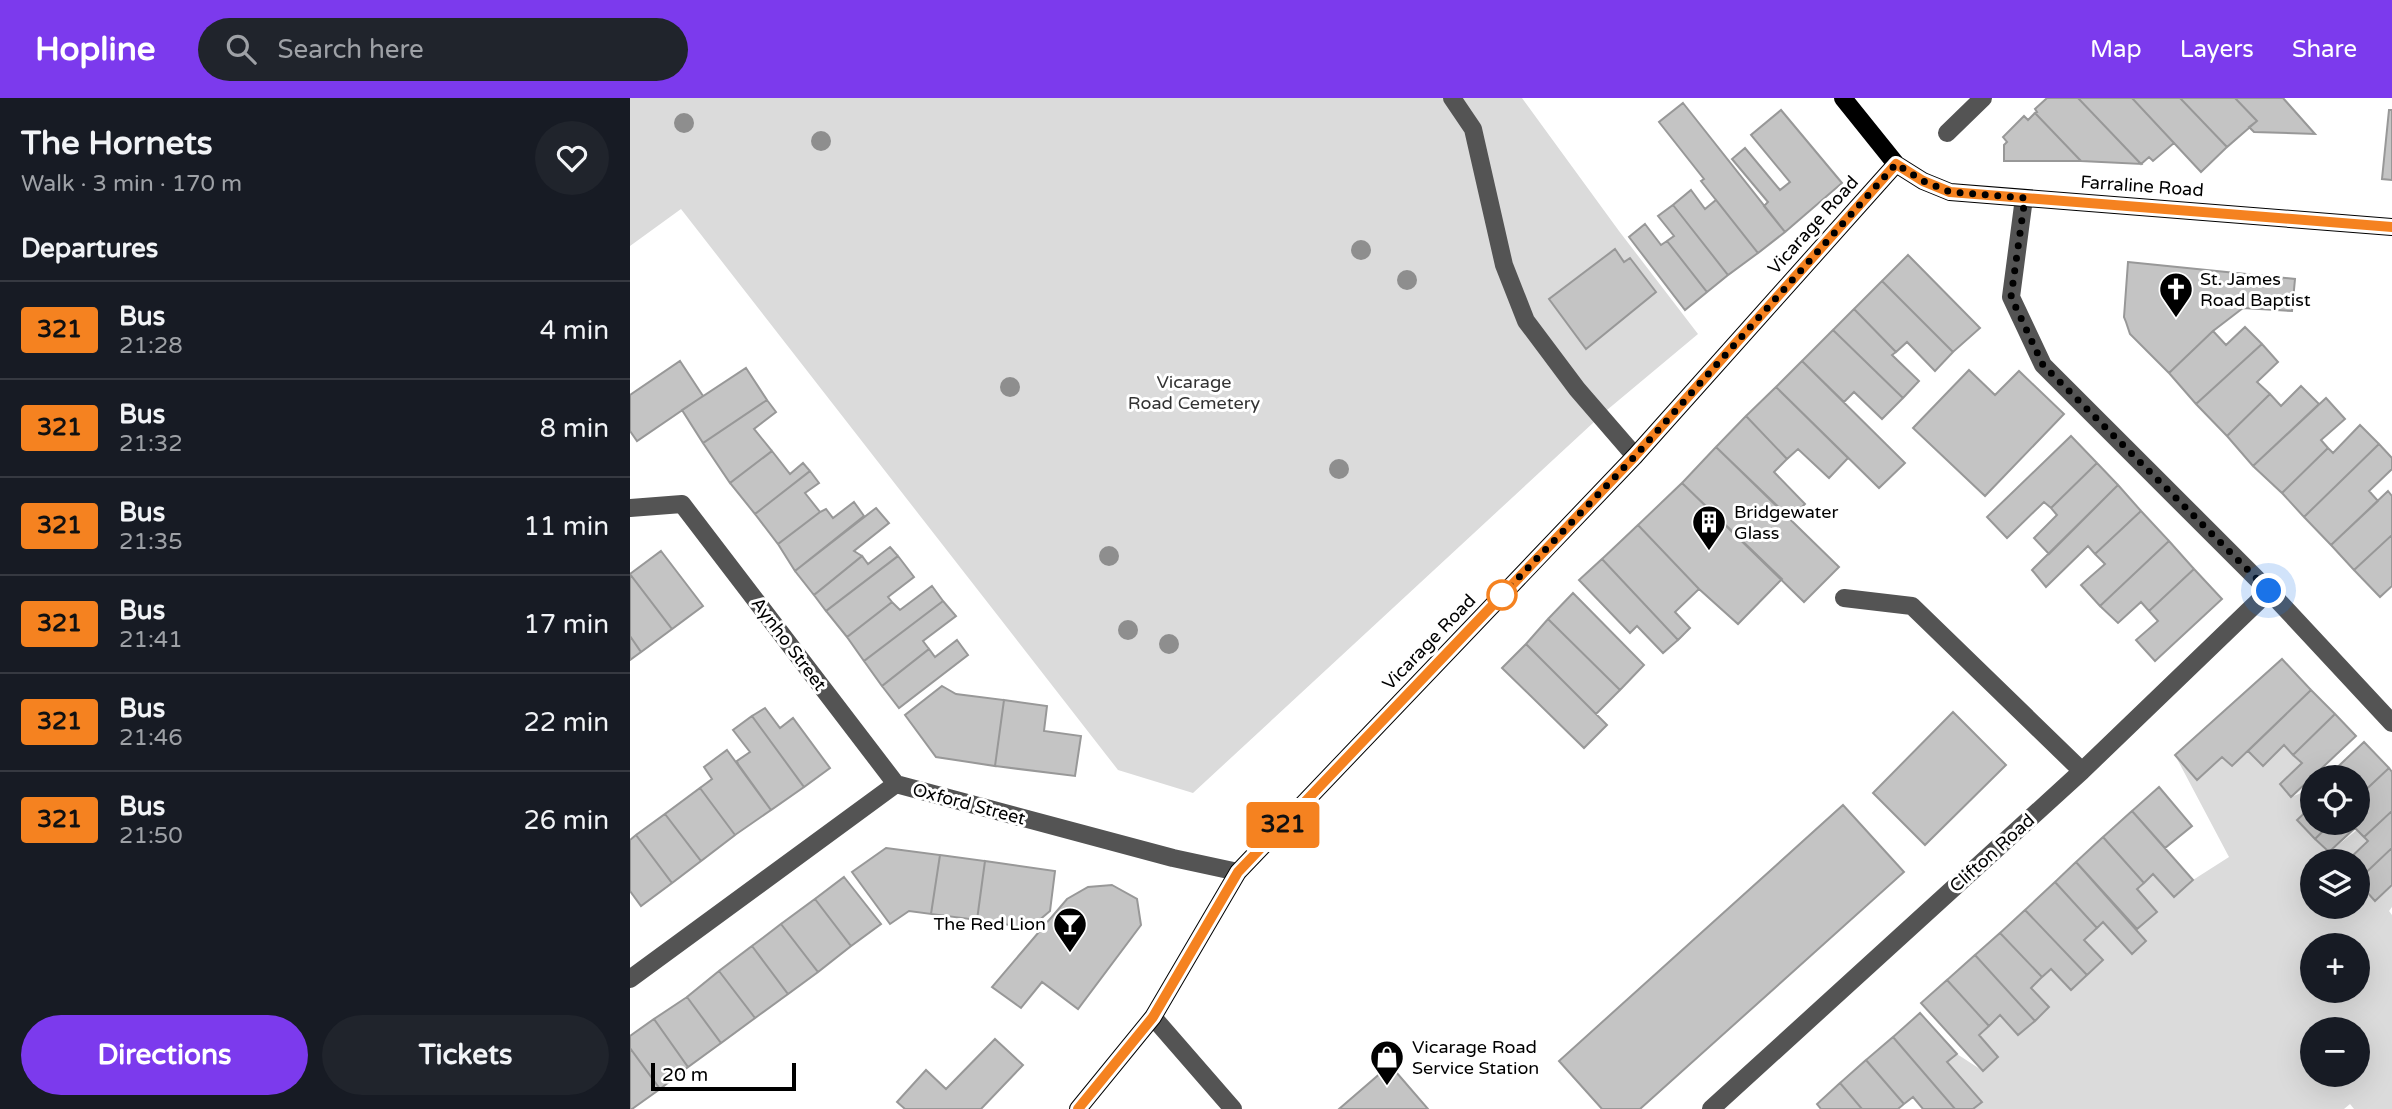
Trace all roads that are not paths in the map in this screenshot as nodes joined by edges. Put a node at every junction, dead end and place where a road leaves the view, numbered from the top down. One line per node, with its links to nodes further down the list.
1 (1451, 98): 8 (street)
2 (1843, 98): 5 (main road, Farraline Road)
3 (1983, 98): 4 (street)
4 (1947, 133)
5 (1896, 164): 6 (main road, Farraline Road); 8 (main road, Vicarage Road)
6 (2025, 198): 7 (main road, Farraline Road); 10 (street)
7 (2392, 227)
8 (1635, 456): 15 (main road, Vicarage Road)
9 (630, 508): 14 (street, Aynho Street)
10 (2269, 591): 12 (street); 13 (street, Clifton Road)
11 (1844, 598): 13 (street)
12 (2392, 723)
13 (2082, 771): 20 (street, Clifton Road)
14 (896, 785): 15 (street, Oxford Street); 16 (street, Oxford Street)
15 (1238, 872): 17 (main road, Vicarage Road)
16 (630, 979)
17 (1153, 1017): 18 (main road, Vicarage Road); 19 (street)
18 (1078, 1109)
19 (1233, 1109)
20 (1711, 1109)

